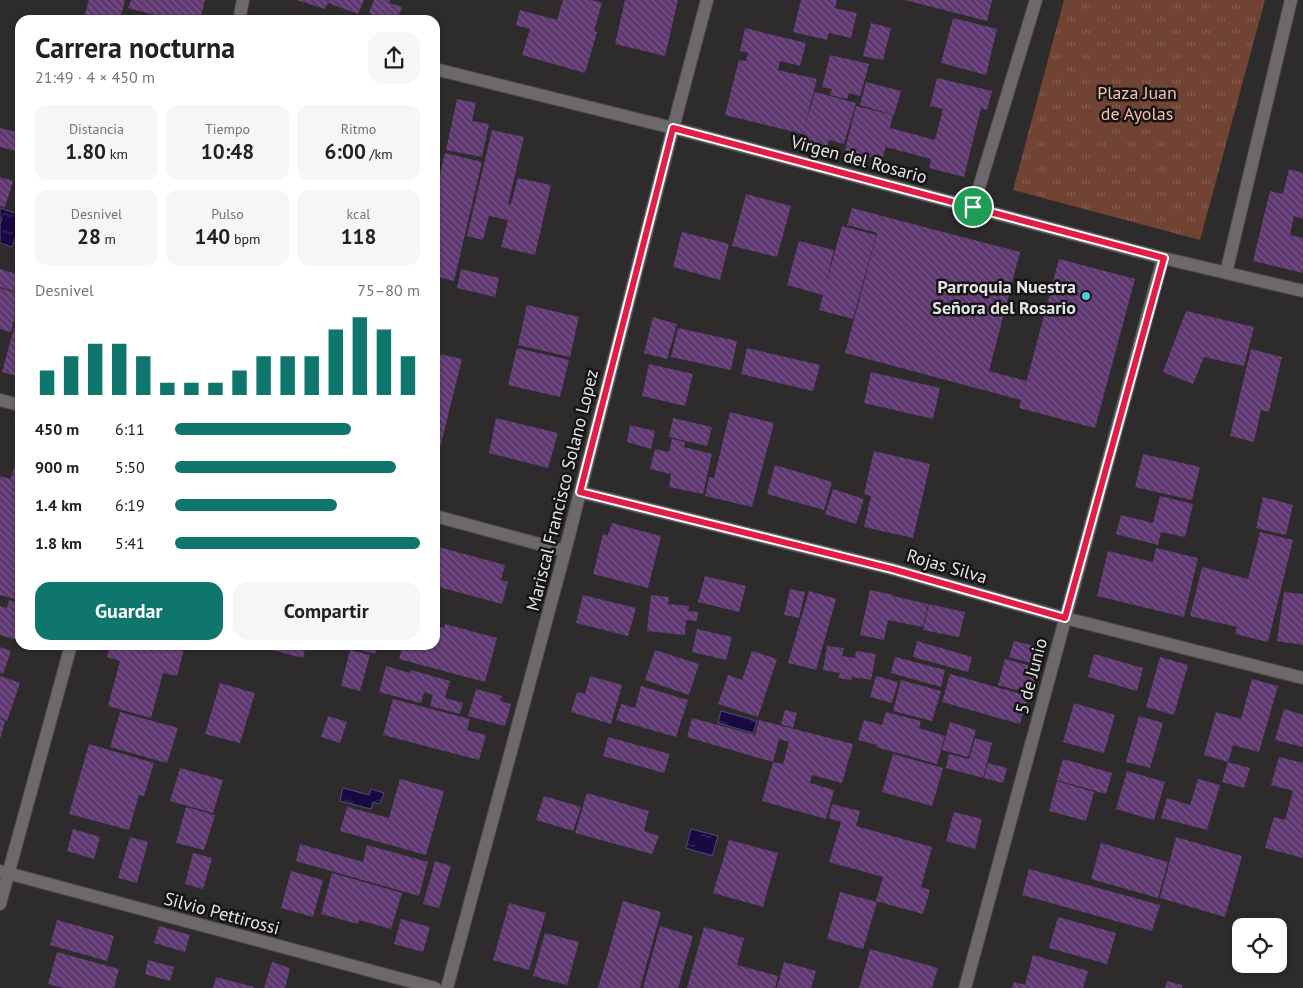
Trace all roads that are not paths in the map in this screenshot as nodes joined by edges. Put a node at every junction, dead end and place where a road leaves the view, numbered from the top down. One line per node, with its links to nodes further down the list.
1 (243, 0): 5 (street)
2 (707, 0): 7 (street, Mariscal Francisco Solano Lopez)
3 (1036, 0): 8 (street)
4 (1291, 0): 10 (street)
5 (240, 15)
6 (440, 70): 7 (street, Virgen del Rosario)
7 (673, 128): 8 (street, Virgen del Rosario); 14 (street, Mariscal Francisco Solano Lopez)
8 (973, 207): 9 (street, Virgen del Rosario)
9 (1164, 258): 10 (street, Virgen del Rosario); 17 (street, 5 de Junio)
10 (1226, 273): 11 (street, Virgen del Rosario)
11 (1303, 291)
12 (0, 400): 13 (street)
13 (15, 404)
14 (580, 492): 16 (street, Mariscal Francisco Solano Lopez); 17 (street, Rojas Silva)
15 (440, 517): 16 (street)
16 (565, 552): 23 (street, Mariscal Francisco Solano Lopez)
17 (1065, 618): 19 (street, Rojas Silva); 24 (street, 5 de Junio)
18 (70, 650): 20 (street)
19 (1303, 678)
20 (4, 872): 21 (street); 22 (street, Silvio Pettirossi)
21 (0, 904)
22 (436, 988)
23 (447, 988)
24 (965, 988)

